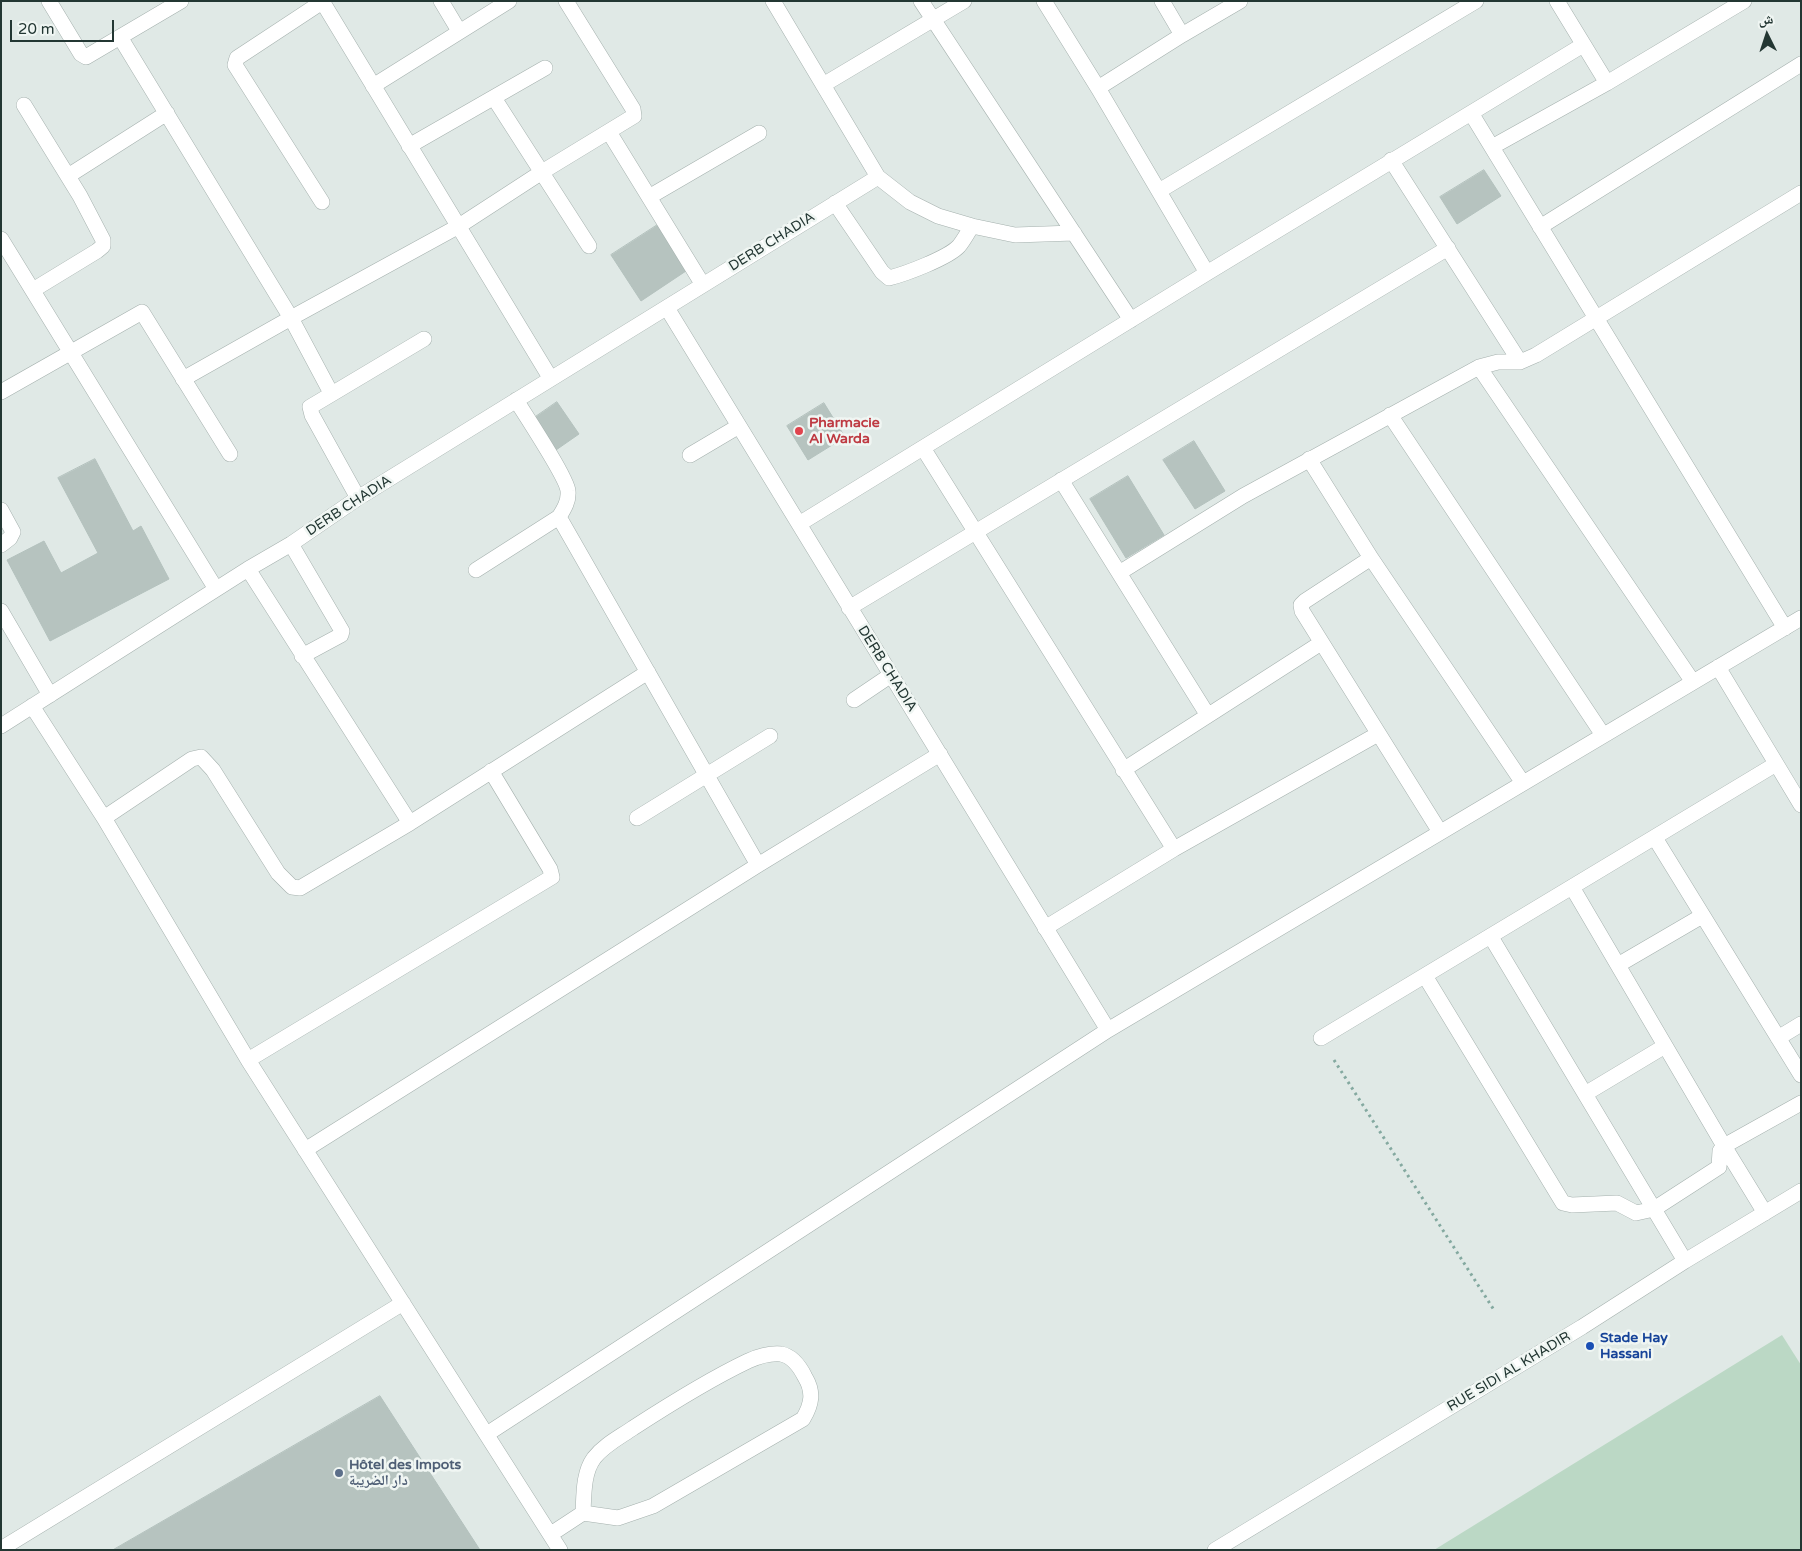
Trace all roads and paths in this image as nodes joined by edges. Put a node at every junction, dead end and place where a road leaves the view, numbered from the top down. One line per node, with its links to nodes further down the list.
1 (49, 1): 19 (street)
2 (181, 1): 19 (street)
3 (441, 1): 17 (street)
4 (509, 1): 17 (street)
5 (566, 1): 31 (street)
6 (773, 1): 24 (street)
7 (921, 1): 16 (street)
8 (964, 1): 16 (street)
9 (1044, 1): 26 (street)
10 (1162, 1): 18 (street)
11 (1240, 1): 18 (street)
12 (1476, 1): 39 (street)
13 (1557, 1): 20 (street)
14 (1744, 1): 23 (street)
15 (322, 2): 25 (street); 42 (street)
16 (934, 20): 24 (street); 47 (street)
17 (459, 31): 25 (street)
18 (1182, 35): 26 (street)
19 (120, 38): 29 (street)
20 (1583, 45): 23 (street); 30 (street)
21 (1801, 64): 46 (street)
22 (545, 68): 27 (street)
23 (1607, 83): 34 (street)
24 (823, 85): 38 (street)
25 (373, 86): 33 (street)
26 (1098, 88): 39 (street)
27 (494, 98): 33 (street); 36 (street)
28 (24, 105): 37 (street)
29 (166, 113): 37 (street); 55 (street)
30 (1471, 113): 34 (street); 35 (street)
31 (609, 132): 36 (street); 41 (street)
32 (759, 133): 41 (street)
33 (410, 146): 44 (street)
34 (1492, 147): 46 (street)
35 (1391, 160): 50 (street); 51 (street)
36 (542, 172): 44 (street); 49 (street)
37 (68, 176): 53 (street)
38 (878, 177): 43 (street, DERB CHADIA); 45 (street)
39 (1159, 192): 51 (street)
40 (1801, 193): 56 (street)
41 (649, 196): 52 (street)
42 (322, 202)
43 (835, 203): 45 (street); 52 (street, DERB CHADIA)
44 (459, 226): 55 (street); 63 (street)
45 (972, 226): 47 (street)
46 (1540, 227): 56 (street)
47 (1074, 233): 57 (street)
48 (1, 239): 53 (street)
49 (589, 246)
50 (1448, 248): 60 (street); 73 (street)
51 (1208, 272): 57 (street)
52 (703, 285): 54 (street, DERB CHADIA)
53 (33, 290): 59 (street)
54 (667, 308): 63 (street, DERB CHADIA); 68 (street, DERB CHADIA)
55 (291, 318): 62 (street); 65 (street)
56 (1596, 318): 60 (street); 89 (street)
57 (1131, 320): 69 (street)
58 (424, 339): 65 (street)
59 (71, 352): 62 (street); 64 (street); 85 (street)
60 (1520, 362): 61 (street)
61 (1479, 367): 67 (street); 95 (street)
62 (183, 379): 70 (street)
63 (551, 379): 66 (street, DERB CHADIA)
64 (1, 392)
65 (331, 393): 74 (street)
66 (516, 400): 74 (street, DERB CHADIA); 76 (street)
67 (1390, 415): 72 (street); 102 (street)
68 (739, 426): 71 (street); 77 (street, DERB CHADIA)
69 (923, 448): 77 (street); 78 (street)
70 (230, 454)
71 (690, 455)
72 (1309, 459): 81 (street); 84 (street)
73 (1061, 480): 78 (street); 84 (street)
74 (358, 498): 79 (street, DERB CHADIA)
75 (1, 510): 80 (street)
76 (559, 517): 83 (street); 93 (street)
77 (799, 524): 86 (street, DERB CHADIA)
78 (975, 532): 86 (street); 106 (street)
79 (291, 544): 82 (street, DERB CHADIA); 91 (street)
80 (1, 545)
81 (1371, 558): 90 (street); 109 (street)
82 (248, 569): 85 (street, DERB CHADIA); 91 (street)
83 (476, 570)
84 (1119, 573): 99 (street)
85 (216, 589): 96 (street, DERB CHADIA)
86 (849, 608): 94 (street, DERB CHADIA)
87 (1, 611): 96 (street)
88 (1801, 618): 89 (street)
89 (1785, 628): 92 (street)
90 (1321, 643): 99 (street); 101 (street)
91 (302, 656): 113 (street)
92 (1718, 667): 95 (street); 105 (street)
93 (648, 672): 107 (street); 108 (street)
94 (891, 675): 97 (street); 104 (street, DERB CHADIA)
95 (1693, 682): 102 (street)
96 (50, 695): 98 (street, DERB CHADIA)
97 (854, 700)
98 (32, 706): 100 (street, DERB CHADIA); 111 (street)
99 (1207, 714): 106 (street)
100 (1, 726)
101 (1378, 734): 114 (street); 116 (street)
102 (1603, 735): 109 (street)
103 (770, 736): 108 (street)
104 (940, 754): 117 (street); 120 (street, DERB CHADIA)
105 (1776, 764): 110 (street); 115 (street)
106 (1123, 770): 116 (street)
107 (491, 772): 113 (street); 129 (street)
108 (707, 774): 112 (street); 117 (street)
109 (1523, 783): 114 (street)
110 (1801, 805)
111 (104, 818): 113 (street); 129 (street)
112 (637, 818)
113 (410, 823)
114 (1440, 832): 125 (street)
115 (1655, 838): 118 (street); 119 (street)
116 (1174, 849): 120 (street)
117 (758, 865): 134 (street)
118 (1572, 887): 121 (street); 122 (street)
119 (1702, 916): 122 (street); 127 (street)
120 (1045, 928): 125 (street, DERB CHADIA)
121 (1491, 937): 123 (street); 131 (street)
122 (1618, 965): 128 (street)
123 (1425, 976): 126 (street); 136 (street)
124 (1801, 1024): 127 (street)
125 (1108, 1030): 141 (street)
126 (1320, 1038): 140 (path)
127 (1778, 1038): 130 (street)
128 (1665, 1046): 131 (street); 133 (street)
129 (248, 1060): 134 (street)
130 (1801, 1075)
131 (1585, 1094): 136 (street)
132 (1801, 1103): 133 (street)
133 (1724, 1146): 136 (street); 137 (street)
134 (305, 1150): 139 (street)
135 (1801, 1191): 137 (street, RUE SIDI AL KHADIR)
136 (1654, 1209): 138 (street)
137 (1765, 1213): 138 (street, RUE SIDI AL KHADIR)
138 (1685, 1261): 147 (street, RUE SIDI AL KHADIR)
139 (403, 1303): 141 (street); 144 (street)
140 (1494, 1310)
141 (487, 1434): 143 (street)
142 (582, 1513): 142 (street); 143 (street)
143 (551, 1534): 146 (street)
144 (17, 1545): 145 (street)
145 (1, 1549)
146 (560, 1550)
147 (1215, 1550)

